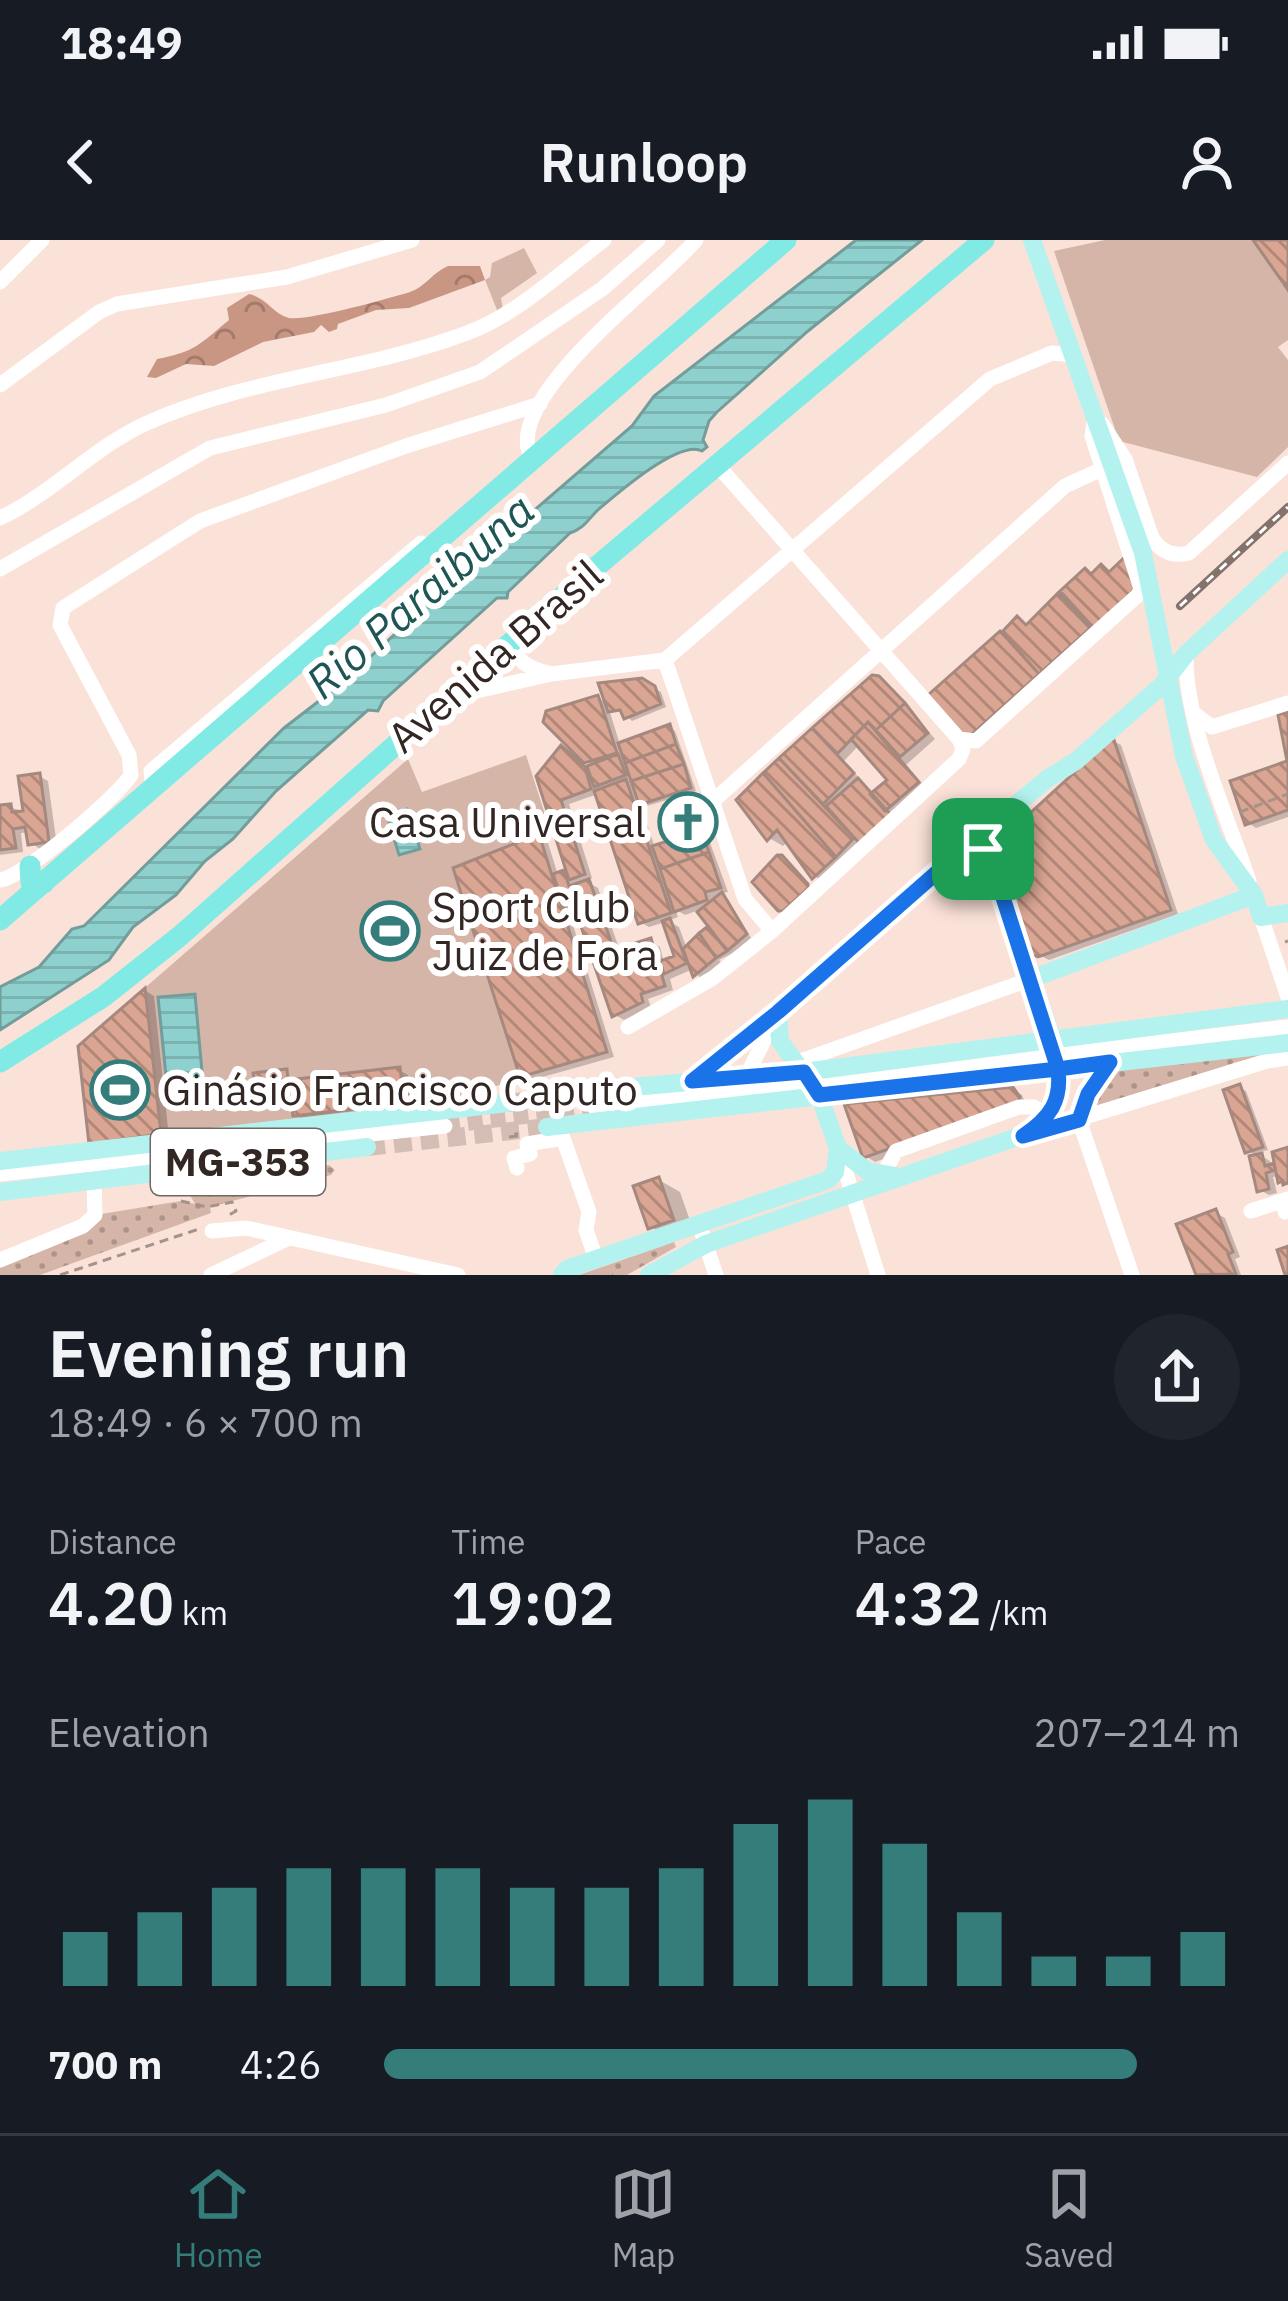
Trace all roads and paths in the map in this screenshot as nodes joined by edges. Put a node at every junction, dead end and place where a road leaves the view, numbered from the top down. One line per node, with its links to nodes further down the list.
1 (43, 240): 9 (street)
2 (412, 240): 11 (street)
3 (604, 240): 18 (street)
4 (658, 240): 21 (street)
5 (696, 240): 12 (street)
6 (786, 240): 14 (highway)
7 (984, 240): 16 (highway, Avenida Brasil)
8 (1032, 240): 10 (main road)
9 (0, 282)
10 (1073, 355): 13 (main road); 19 (street)
11 (0, 385)
12 (540, 404): 14 (street); 37 (street)
13 (1093, 415): 15 (street); 17 (main road)
14 (536, 453): 37 (highway)
15 (1288, 463)
16 (718, 466): 19 (street); 22 (highway, Avenida Brasil)
17 (1109, 472): 23 (street); 24 (main road); 31 (street)
18 (0, 518)
19 (794, 552): 23 (street); 26 (street)
20 (1288, 560): 25 (main road)
21 (0, 568)
22 (510, 642): 27 (street); 28 (highway, Avenida Brasil)
23 (883, 650): 31 (street); 34 (street)
24 (1163, 650): 32 (main road); 38 (main road)
25 (1186, 654): 30 (street); 32 (main road)
26 (664, 660): 27 (street); 34 (street)
27 (551, 674): 28 (street)
28 (446, 698): 53 (highway, Avenida Brasil)
29 (1288, 704): 30 (street)
30 (1193, 713): 35 (street)
31 (959, 739): 42 (street)
32 (1047, 779): 36 (main road)
33 (1288, 794): 35 (path)
34 (711, 803): 42 (street)
35 (1227, 817): 38 (street)
36 (968, 845): 43 (street); 46 (main road)
37 (22, 877): 39 (highway)
38 (1254, 896): 41 (main road); 43 (main road)
39 (9, 913)
40 (1288, 913): 41 (main road)
41 (1261, 917): 44 (street)
42 (772, 931): 47 (street)
43 (1031, 979): 50 (main road); 51 (street)
44 (1288, 997)
45 (1288, 1009): 50 (main road)
46 (778, 1012): 55 (street); 56 (main road); 57 (main road)
47 (628, 1027)
48 (1288, 1027): 50 (street)
49 (1288, 1043): 54 (main road)
50 (1055, 1054): 51 (main road); 54 (main road); 56 (main road); 62 (main road)
51 (840, 1058): 56 (main road)
52 (1288, 1058): 63 (street)
53 (0, 1062)
54 (1110, 1062): 63 (street)
55 (747, 1075): 56 (main road); 57 (main road); 59 (street)
56 (808, 1078): 59 (street); 65 (main road); 68 (main road)
57 (692, 1081): 58 (main road)
58 (633, 1087)
59 (728, 1092): 61 (street)
60 (508, 1103): 69 (main road)
61 (595, 1108)
62 (1048, 1116): 66 (main road); 71 (street)
63 (1079, 1120): 66 (street); 97 (street)
64 (445, 1126): 72 (street)
65 (547, 1126)
66 (1023, 1136): 73 (main road)
67 (367, 1147): 74 (main road, MG-353)
68 (838, 1148): 71 (main road); 76 (street); 81 (main road)
69 (0, 1161)
70 (509, 1163): 87 (street)
71 (874, 1168): 73 (main road)
72 (0, 1174)
73 (901, 1177): 76 (main road)
74 (94, 1180): 75 (main road, MG-353); 88 (street)
75 (0, 1192)
76 (852, 1194): 85 (main road); 96 (street)
77 (181, 1201): 78 (path)
78 (232, 1202)
79 (1287, 1207): 80 (street)
80 (1251, 1210)
81 (698, 1224): 85 (street); 87 (main road)
82 (245, 1228): 83 (street); 84 (street); 86 (street)
83 (212, 1231): 91 (path)
84 (287, 1239): 86 (street); 93 (street)
85 (706, 1244): 94 (main road); 95 (street)
86 (253, 1254): 89 (street)
87 (596, 1259): 90 (main road)
88 (0, 1260)
89 (235, 1270): 92 (street)
90 (560, 1273)
91 (60, 1275)
92 (211, 1275)
93 (458, 1275)
94 (649, 1275)
95 (716, 1275)
96 (878, 1275)
97 (1132, 1275)

